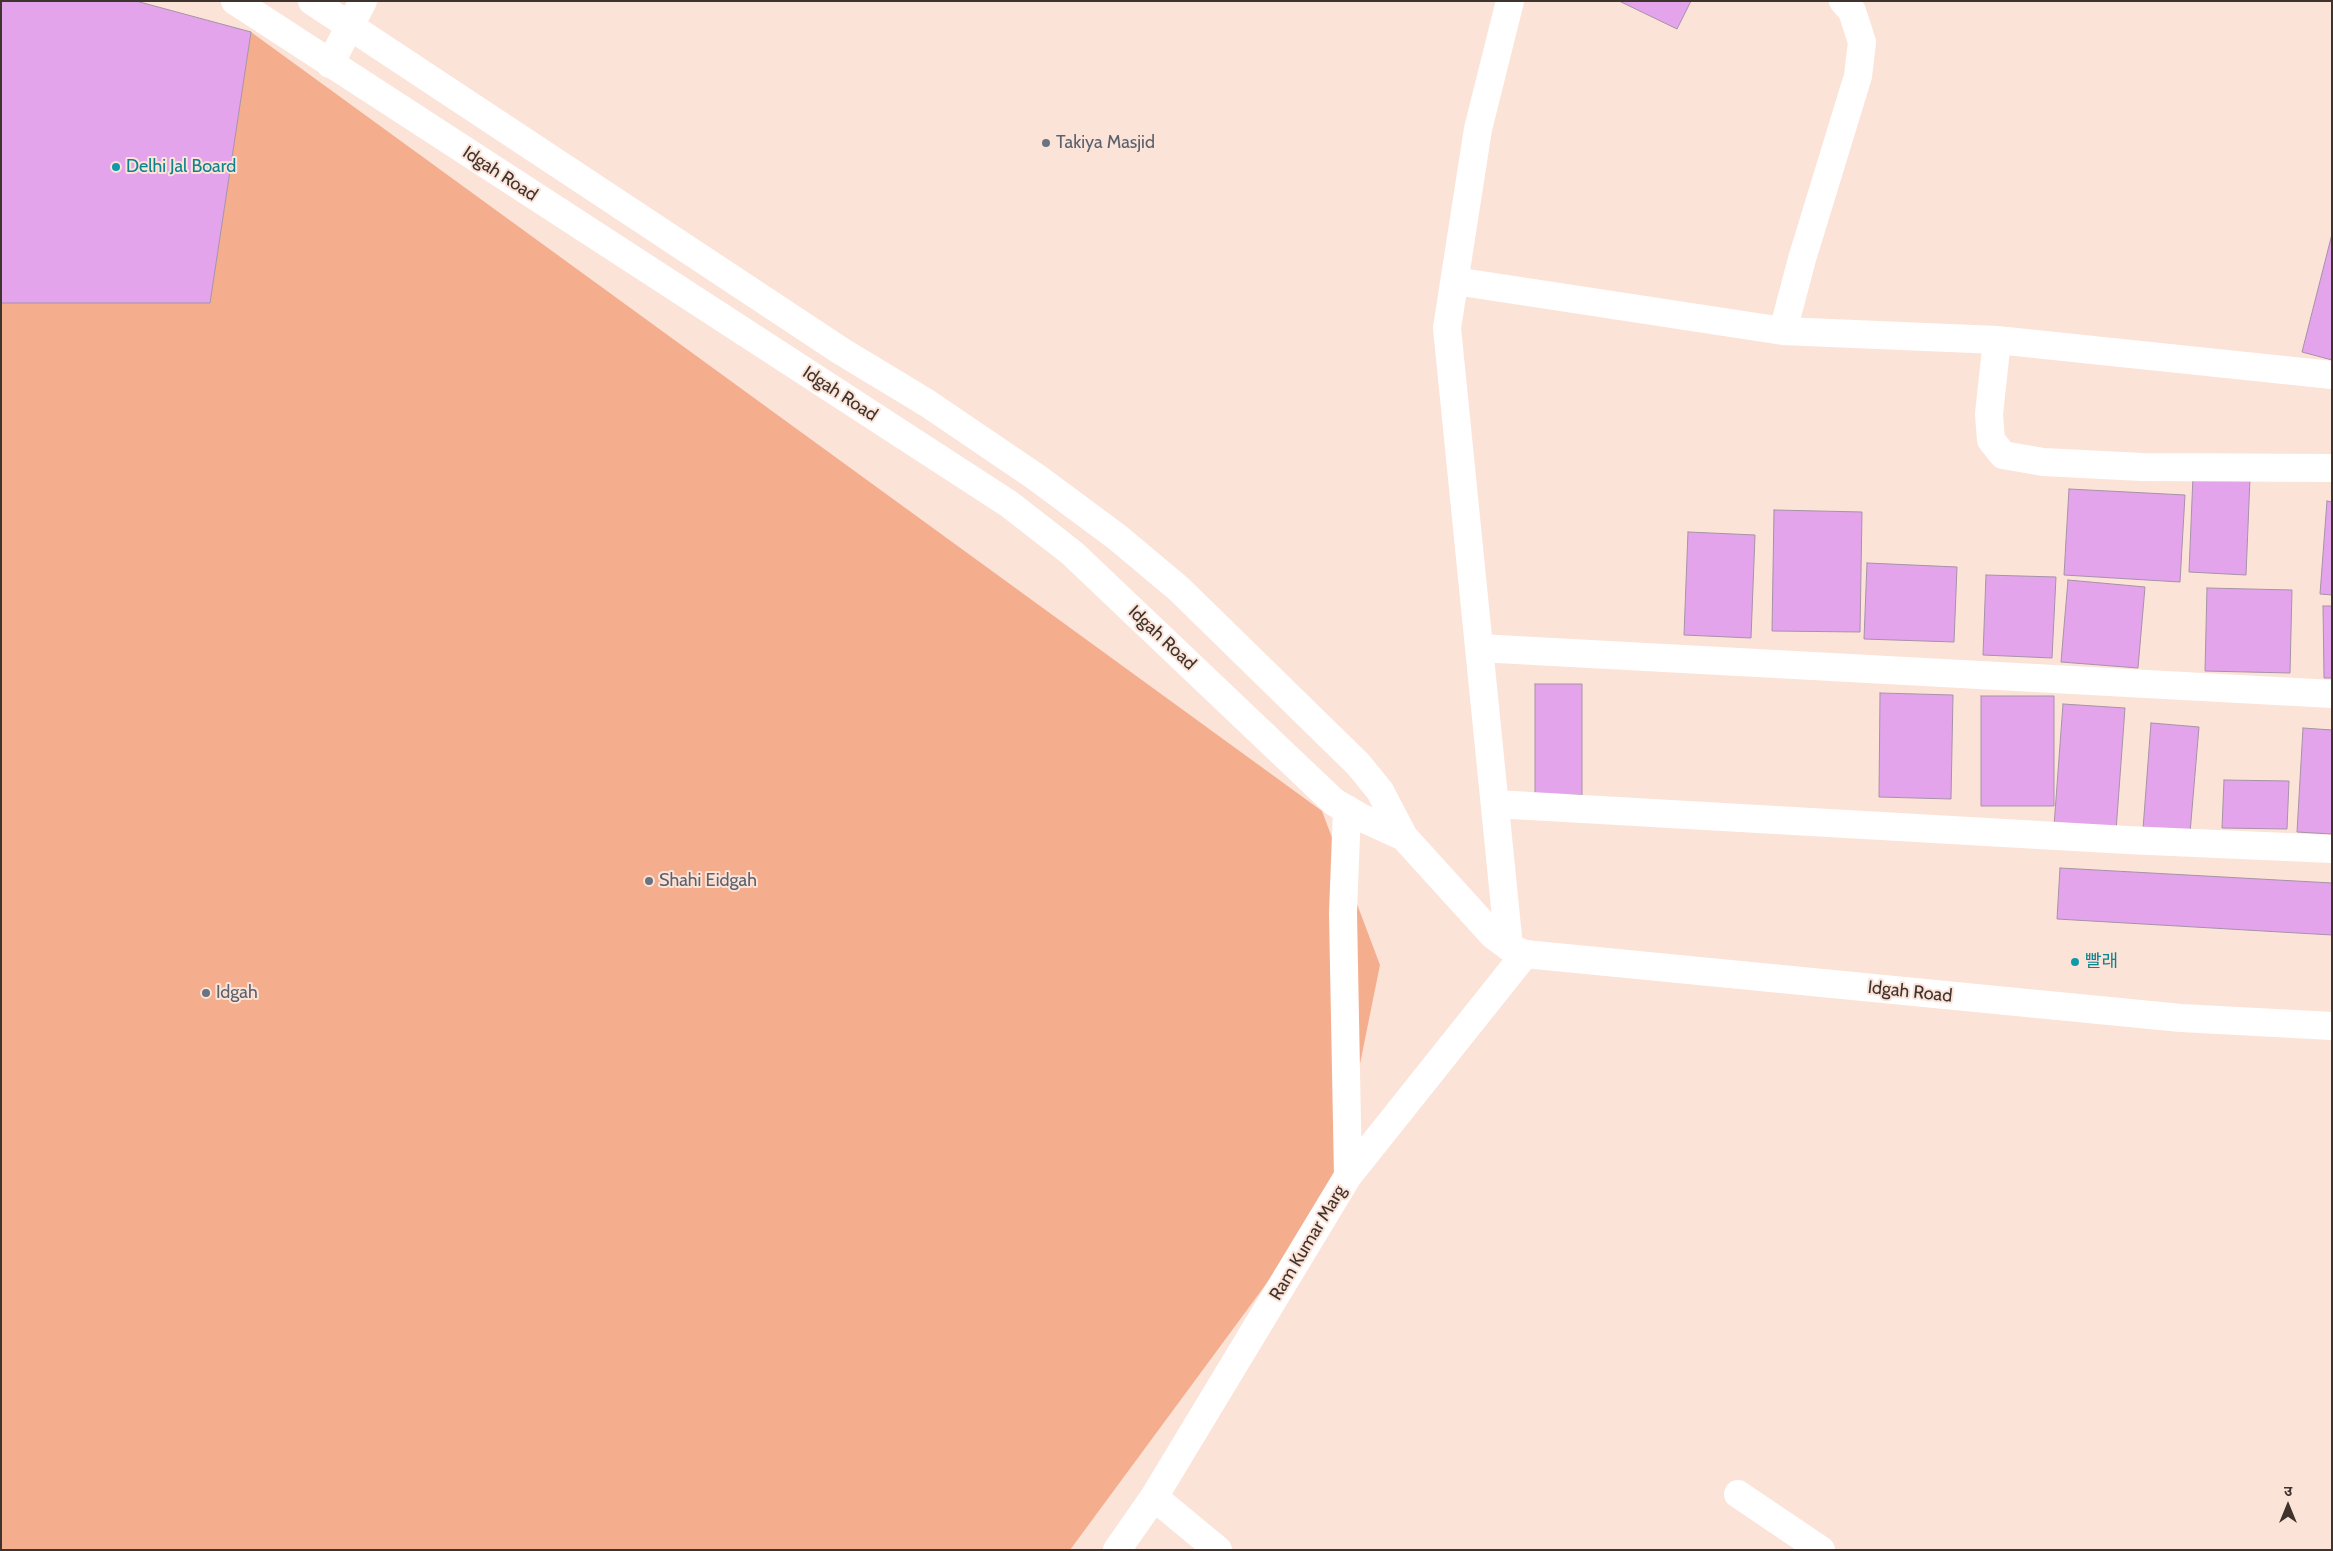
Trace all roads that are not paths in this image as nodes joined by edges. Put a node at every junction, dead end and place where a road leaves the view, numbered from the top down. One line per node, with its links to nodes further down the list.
1 (235, 1): 7 (street, Idgah Road)
2 (312, 1): 6 (street)
3 (363, 1): 6 (street)
4 (1510, 1): 8 (street)
5 (1844, 1): 9 (street)
6 (350, 27): 7 (street); 17 (street)
7 (330, 64): 16 (street, Idgah Road)
8 (1455, 281): 9 (street); 13 (street)
9 (1784, 331): 10 (street)
10 (1997, 340): 11 (street); 12 (street)
11 (2332, 375)
12 (2332, 468)
13 (1479, 648): 14 (street); 15 (street)
14 (2332, 694)
15 (1495, 804): 18 (street); 19 (street)
16 (1346, 809): 17 (street, Idgah Road); 21 (street)
17 (1404, 837): 19 (street)
18 (2332, 849)
19 (1509, 946): 20 (street, Idgah Road); 21 (street, Ram Kumar Marg)
20 (2332, 1026)
21 (1348, 1176): 23 (street, Ram Kumar Marg)
22 (1738, 1494): 26 (street)
23 (1154, 1496): 24 (street, Ram Kumar Marg); 25 (street)
24 (1117, 1550)
25 (1218, 1550)
26 (1821, 1550)

